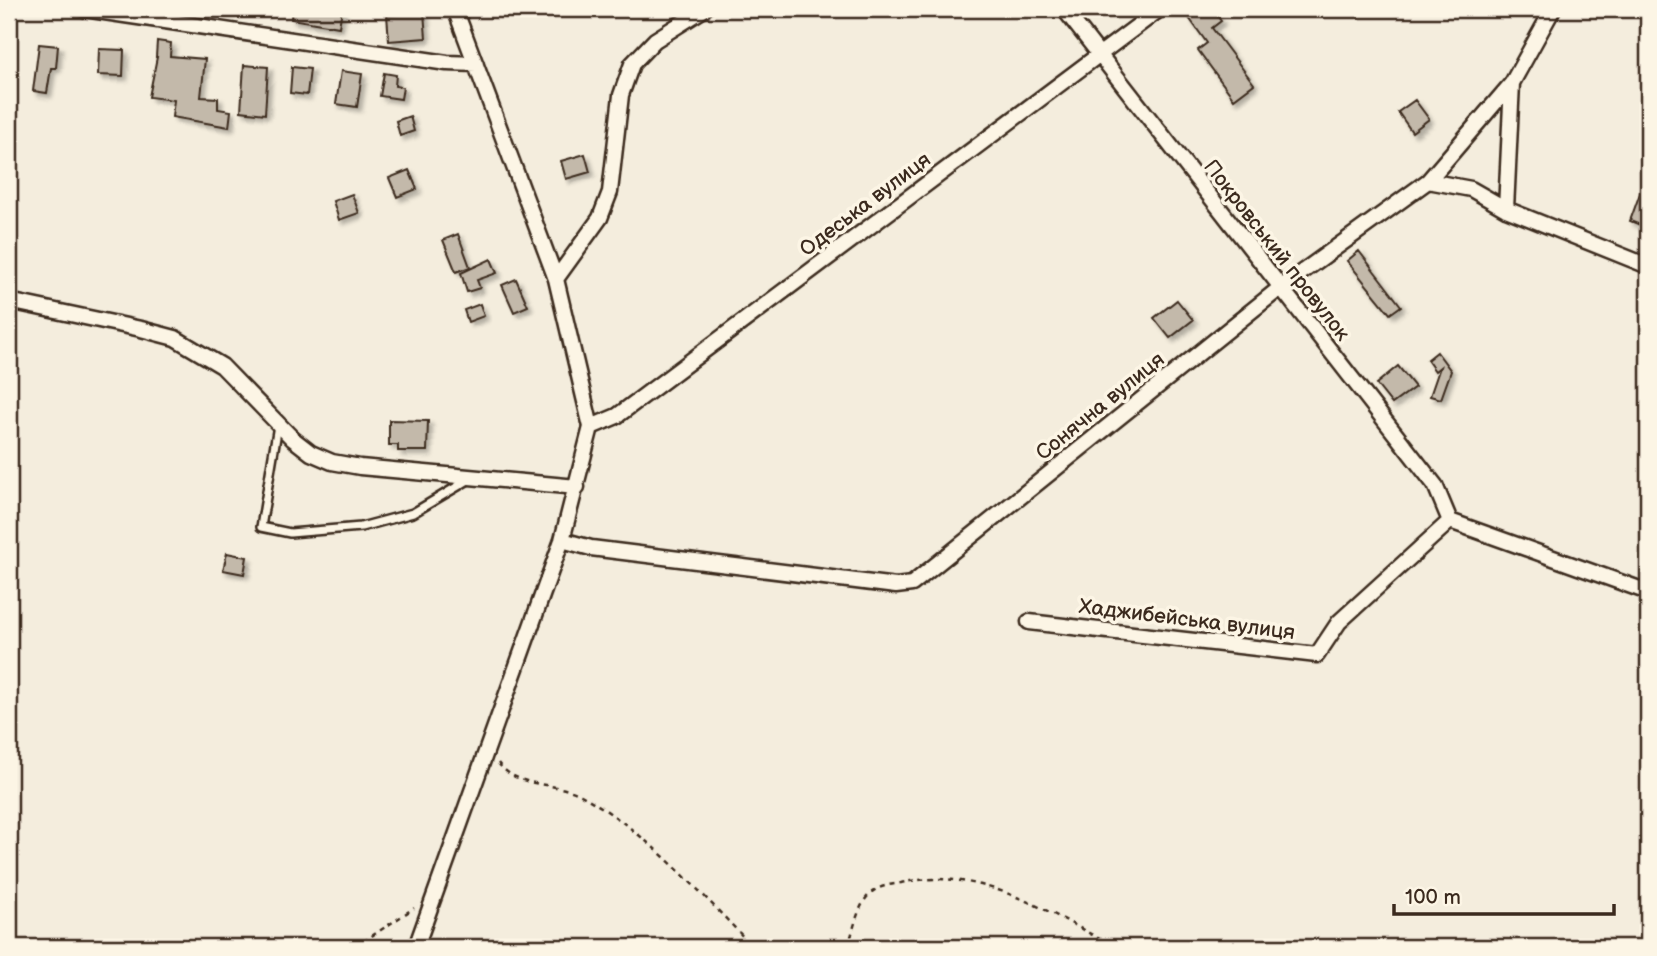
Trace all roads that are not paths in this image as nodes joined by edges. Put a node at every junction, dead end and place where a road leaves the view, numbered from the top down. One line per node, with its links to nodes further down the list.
1 (84, 9): 8 (street)
2 (455, 9): 8 (street)
3 (704, 9): 13 (street)
4 (1064, 9): 7 (street, Покровський провулок)
5 (1160, 9): 7 (street, Одеська вулиця)
6 (1553, 9): 9 (street, Сонячна вулиця)
7 (1099, 55): 14 (street, Покровський провулок); 17 (street, Одеська вулиця)
8 (476, 64): 13 (street)
9 (1512, 83): 10 (street, Сонячна вулиця); 11 (street)
10 (1428, 181): 11 (street); 14 (street, Сонячна вулиця)
11 (1506, 209): 12 (street)
12 (1648, 267)
13 (556, 279): 17 (street)
14 (1280, 288): 20 (street, Покровський провулок); 21 (street, Сонячна вулиця)
15 (9, 301): 16 (street)
16 (278, 423): 18 (street); 18 (lane)
17 (591, 427): 19 (street)
18 (473, 477): 19 (street)
19 (577, 487): 21 (street)
20 (1450, 521): 22 (street); 23 (street, Хаджибейська вулиця)
21 (562, 540): 24 (street)
22 (1648, 592)
23 (1029, 622)
24 (416, 947)

